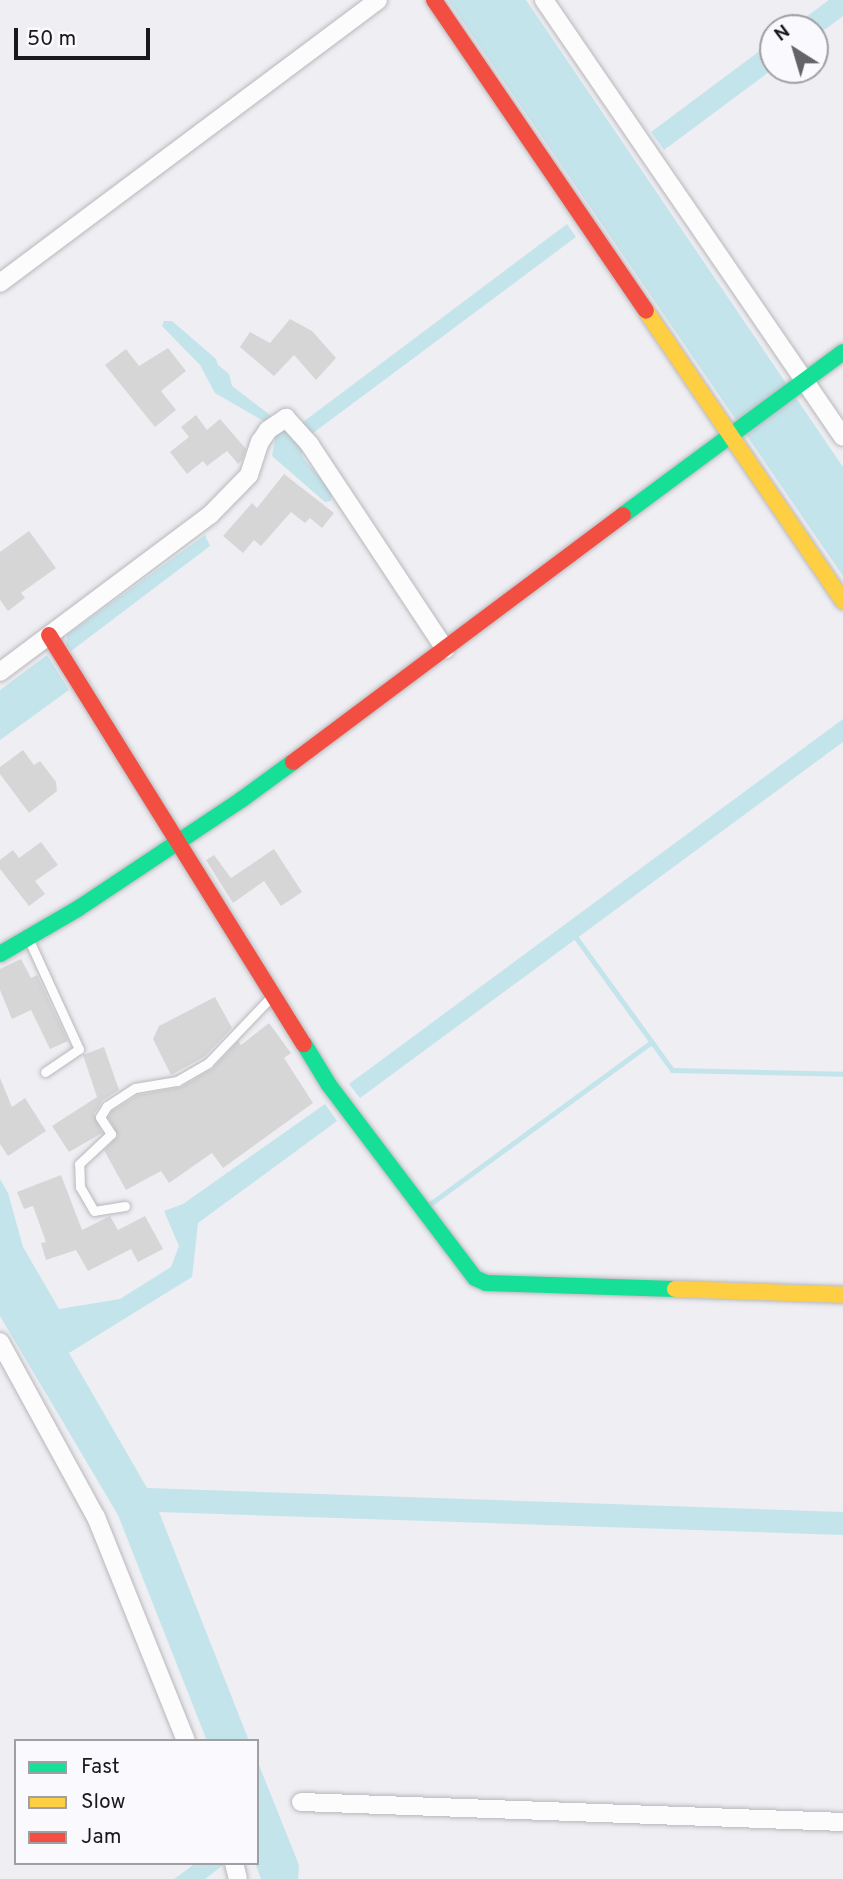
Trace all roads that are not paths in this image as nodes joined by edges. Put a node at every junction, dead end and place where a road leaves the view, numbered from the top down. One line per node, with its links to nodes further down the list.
1 (378, 0): 4 (street)
2 (434, 0): 7 (street)
3 (544, 0): 6 (street)
4 (0, 283)
5 (843, 352): 6 (street)
6 (799, 385): 7 (street); 8 (street)
7 (734, 434): 9 (street); 11 (street)
8 (843, 437)
9 (843, 601)
10 (48, 635): 11 (street); 12 (street); 13 (street)
11 (444, 649): 13 (street)
12 (0, 672)
13 (177, 841): 14 (street); 16 (street)
14 (28, 939): 15 (street); 17 (lane)
15 (0, 954)
16 (272, 996): 18 (lane); 19 (street)
17 (45, 1072)
18 (125, 1206)
19 (843, 1295)
20 (0, 1342): 21 (street)
21 (185, 1739)
22 (301, 1802): 23 (street)
23 (843, 1822)

